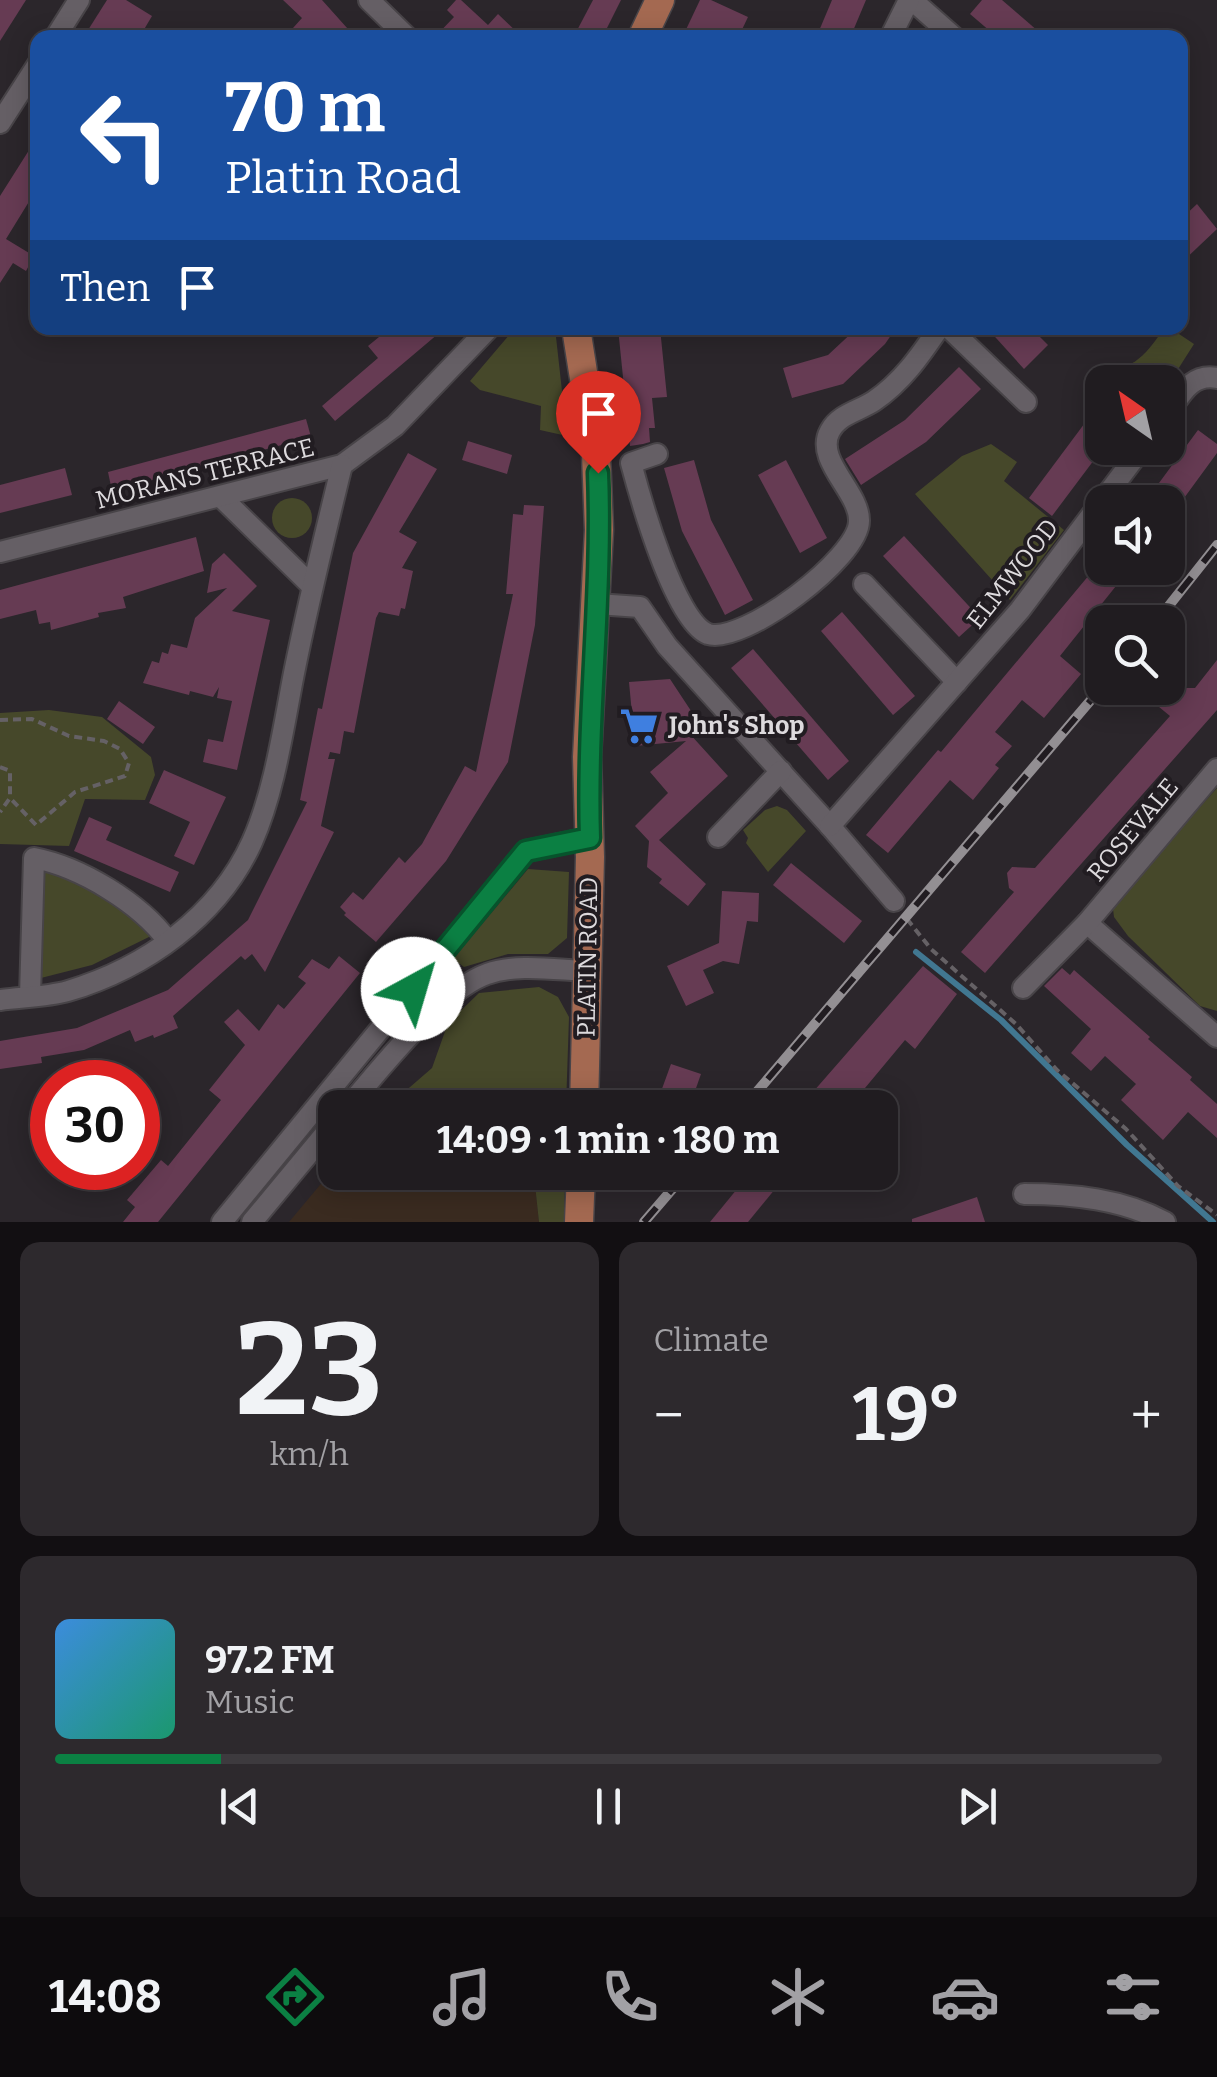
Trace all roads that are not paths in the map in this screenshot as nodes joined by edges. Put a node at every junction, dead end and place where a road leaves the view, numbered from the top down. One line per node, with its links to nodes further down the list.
1 (79, 0): 5 (street)
2 (368, 0): 6 (street)
3 (910, 0): 8 (street); 9 (street)
4 (656, 2): 7 (main road)
5 (60, 30)
6 (400, 30)
7 (645, 30)
8 (894, 30)
9 (946, 30)
10 (30, 76): 11 (street)
11 (0, 123)
12 (483, 335): 20 (street, MORANS TERRACE)
13 (577, 335): 26 (main road, PLATIN ROAD)
14 (934, 335): 19 (street)
15 (956, 335): 18 (street)
16 (1217, 378): 17 (street)
17 (1185, 390)
18 (1026, 402)
19 (657, 454)
20 (342, 465): 22 (street, MORANS TERRACE); 25 (street)
21 (1129, 465): 27 (street, ELMWOOD)
22 (221, 497): 23 (street, MORANS TERRACE); 25 (street)
23 (0, 552)
24 (864, 584): 27 (street)
25 (312, 586): 35 (street)
26 (597, 604): 29 (street); 32 (main road, PLATIN ROAD)
27 (957, 682): 30 (street, ELMWOOD)
28 (1217, 769): 34 (street, ROSEVALE)
29 (780, 772): 30 (street); 31 (street)
30 (830, 826): 33 (street)
31 (718, 837)
32 (590, 838): 36 (main road, PLATIN ROAD); 41 (street)
33 (894, 902)
34 (1087, 923): 37 (street, ROSEVALE); 40 (street)
35 (168, 942): 38 (street); 38 (street)
36 (588, 971): 42 (street); 44 (main road, PLATIN ROAD)
37 (1023, 988)
38 (30, 996): 39 (street)
39 (0, 1000)
40 (1217, 1037)
41 (346, 1071): 42 (street); 48 (street)
42 (365, 1086): 43 (street)
43 (362, 1090)
44 (585, 1090)
45 (318, 1142): 49 (street)
46 (580, 1190): 50 (main road)
47 (1024, 1194): 51 (street)
48 (222, 1222)
49 (252, 1222)
50 (578, 1222)
51 (1165, 1222)

